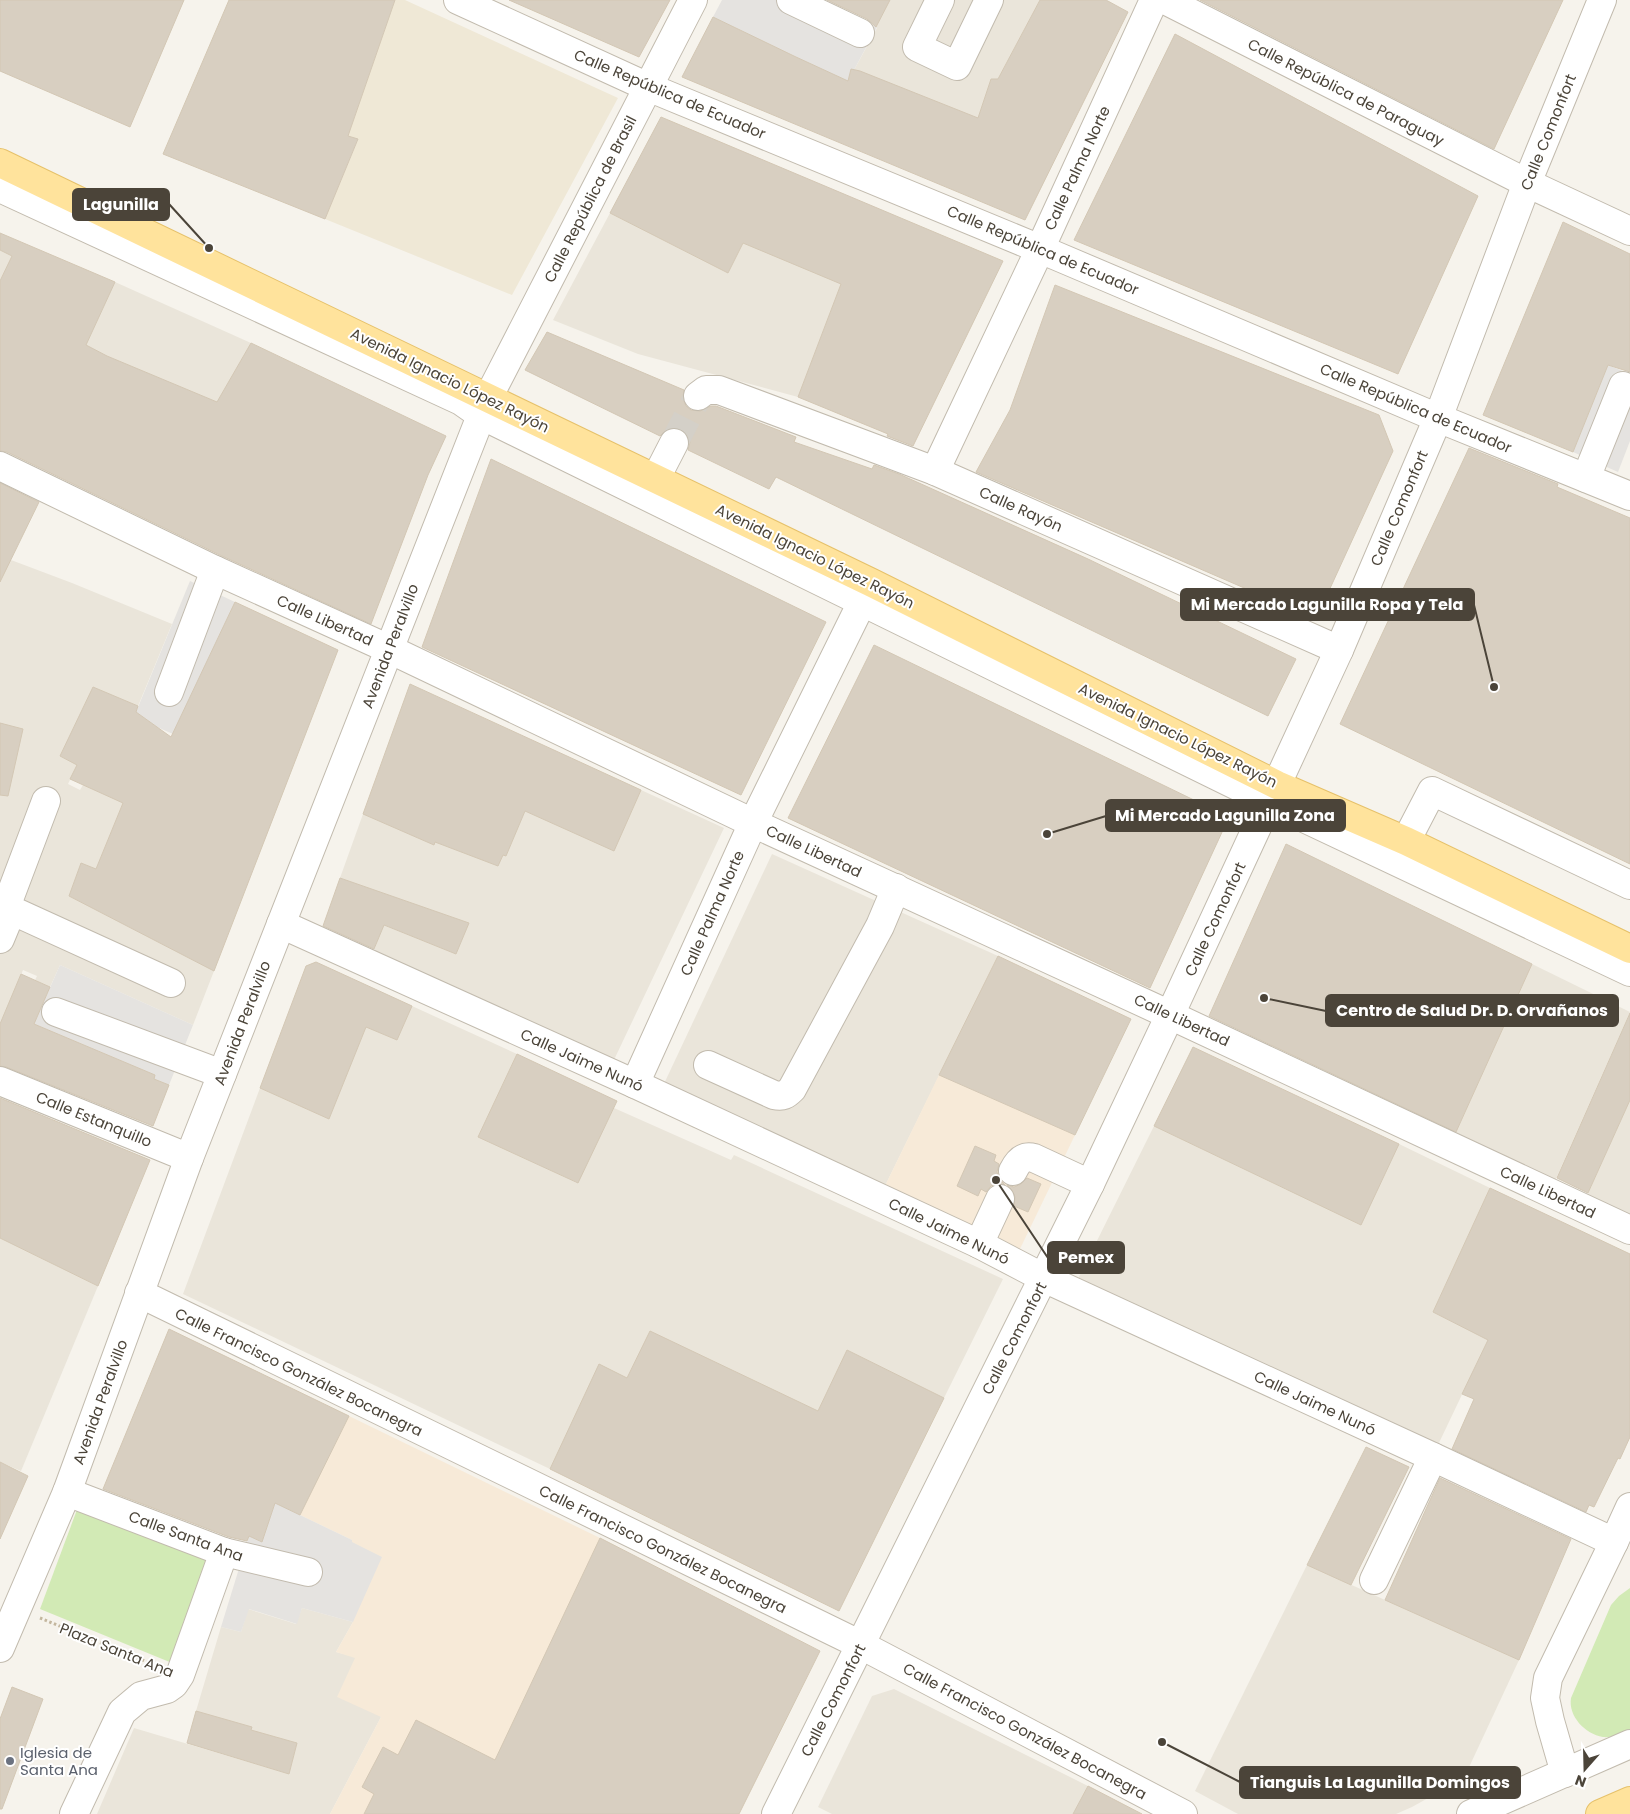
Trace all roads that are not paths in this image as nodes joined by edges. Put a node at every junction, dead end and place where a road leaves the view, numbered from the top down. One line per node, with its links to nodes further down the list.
1 (458, 0): 10 (street, Calle República de Ecuador)
2 (692, 0): 10 (street, Calle República de Brasil)
3 (791, 0): 9 (street)
4 (940, 0): 5 (street)
5 (988, 0)
6 (1154, 0): 15 (street, Calle Palma Norte)
7 (1165, 0): 12 (street, Calle República de Paraguay)
8 (1602, 0): 12 (street, Calle Comonfort)
9 (860, 32)
10 (648, 87): 15 (street, Calle República de Ecuador); 18 (street, Calle República de Brasil)
11 (0, 163): 18 (main road, Avenida Ignacio López Rayón)
12 (1528, 183): 14 (street, Calle República de Paraguay); 19 (street, Calle Comonfort)
13 (0, 188): 18 (street)
14 (1630, 230)
15 (1040, 249): 19 (street, Calle República de Ecuador); 22 (street, Calle Palma Norte)
16 (1624, 386): 24 (street)
17 (698, 396): 22 (street, Calle Rayón)
18 (484, 407): 23 (main road, Avenida Ignacio López Rayón); 27 (street); 28 (street, Avenida Peralvillo)
19 (1438, 418): 24 (street, Calle República de Ecuador); 29 (street, Calle Comonfort)
20 (674, 443): 23 (street)
21 (0, 466): 26 (street, Calle Libertad)
22 (935, 471): 29 (street, Calle Rayón)
23 (656, 478): 27 (main road, Avenida Ignacio López Rayón)
24 (1586, 478): 25 (street, Calle República de Ecuador)
25 (1630, 496)
26 (215, 570): 28 (street, Calle Libertad); 30 (street)
27 (867, 592): 31 (main road, Avenida Ignacio López Rayón); 33 (street, Calle Palma Norte)
28 (389, 649): 33 (street, Calle Libertad); 38 (street, Avenida Peralvillo)
29 (1339, 650): 31 (street, Calle Comonfort)
30 (169, 692)
31 (1274, 793): 34 (main road, Avenida Ignacio López Rayón); 41 (street); 44 (street, Calle Comonfort)
32 (46, 801): 37 (street)
33 (753, 823): 36 (street, Calle Libertad); 48 (street, Calle Palma Norte)
34 (1406, 841): 35 (street); 40 (main road, Avenida Ignacio López Rayón)
35 (1630, 885)
36 (896, 888): 44 (street, Calle Libertad); 45 (street)
37 (6, 907): 39 (street); 42 (street)
38 (281, 924): 46 (street, Avenida Peralvillo); 48 (street, Calle Jaime Nunó)
39 (0, 939)
40 (1630, 949)
41 (1630, 972)
42 (171, 983)
43 (56, 1012): 46 (street)
44 (1170, 1015): 51 (street, Calle Comonfort); 53 (street, Calle Libertad)
45 (708, 1065)
46 (222, 1074): 49 (street, Avenida Peralvillo)
47 (0, 1081): 49 (street, Calle Estanquillo)
48 (635, 1084): 54 (street, Calle Jaime Nunó)
49 (189, 1158): 56 (street, Avenida Peralvillo)
50 (1013, 1171): 51 (street)
51 (1090, 1184): 55 (street, Calle Comonfort)
52 (1000, 1198): 54 (street)
53 (1630, 1230)
54 (979, 1244): 55 (street, Calle Jaime Nunó)
55 (1044, 1278): 57 (street, Calle Jaime Nunó); 64 (street, Calle Comonfort)
56 (139, 1294): 58 (street, Avenida Peralvillo); 64 (street, Calle Francisco González Bocanegra)
57 (1433, 1457): 60 (street, Calle Jaime Nunó); 63 (street)
58 (66, 1492): 61 (street, Calle Santa Ana); 65 (street, Avenida Peralvillo)
59 (1630, 1506): 60 (street)
60 (1614, 1542): 67 (street)
61 (224, 1552): 62 (street, Calle Santa Ana); 69 (street, Plaza Santa Ana)
62 (308, 1572)
63 (1374, 1580)
64 (861, 1646): 70 (street, Calle Comonfort); 71 (street, Calle Francisco González Bocanegra)
65 (0, 1648)
66 (1630, 1744): 67 (street)
67 (1565, 1774): 72 (street)
68 (1630, 1801): 73 (main road)
69 (74, 1814)
70 (776, 1814)
71 (1183, 1814)
72 (1471, 1814)
73 (1600, 1814)

